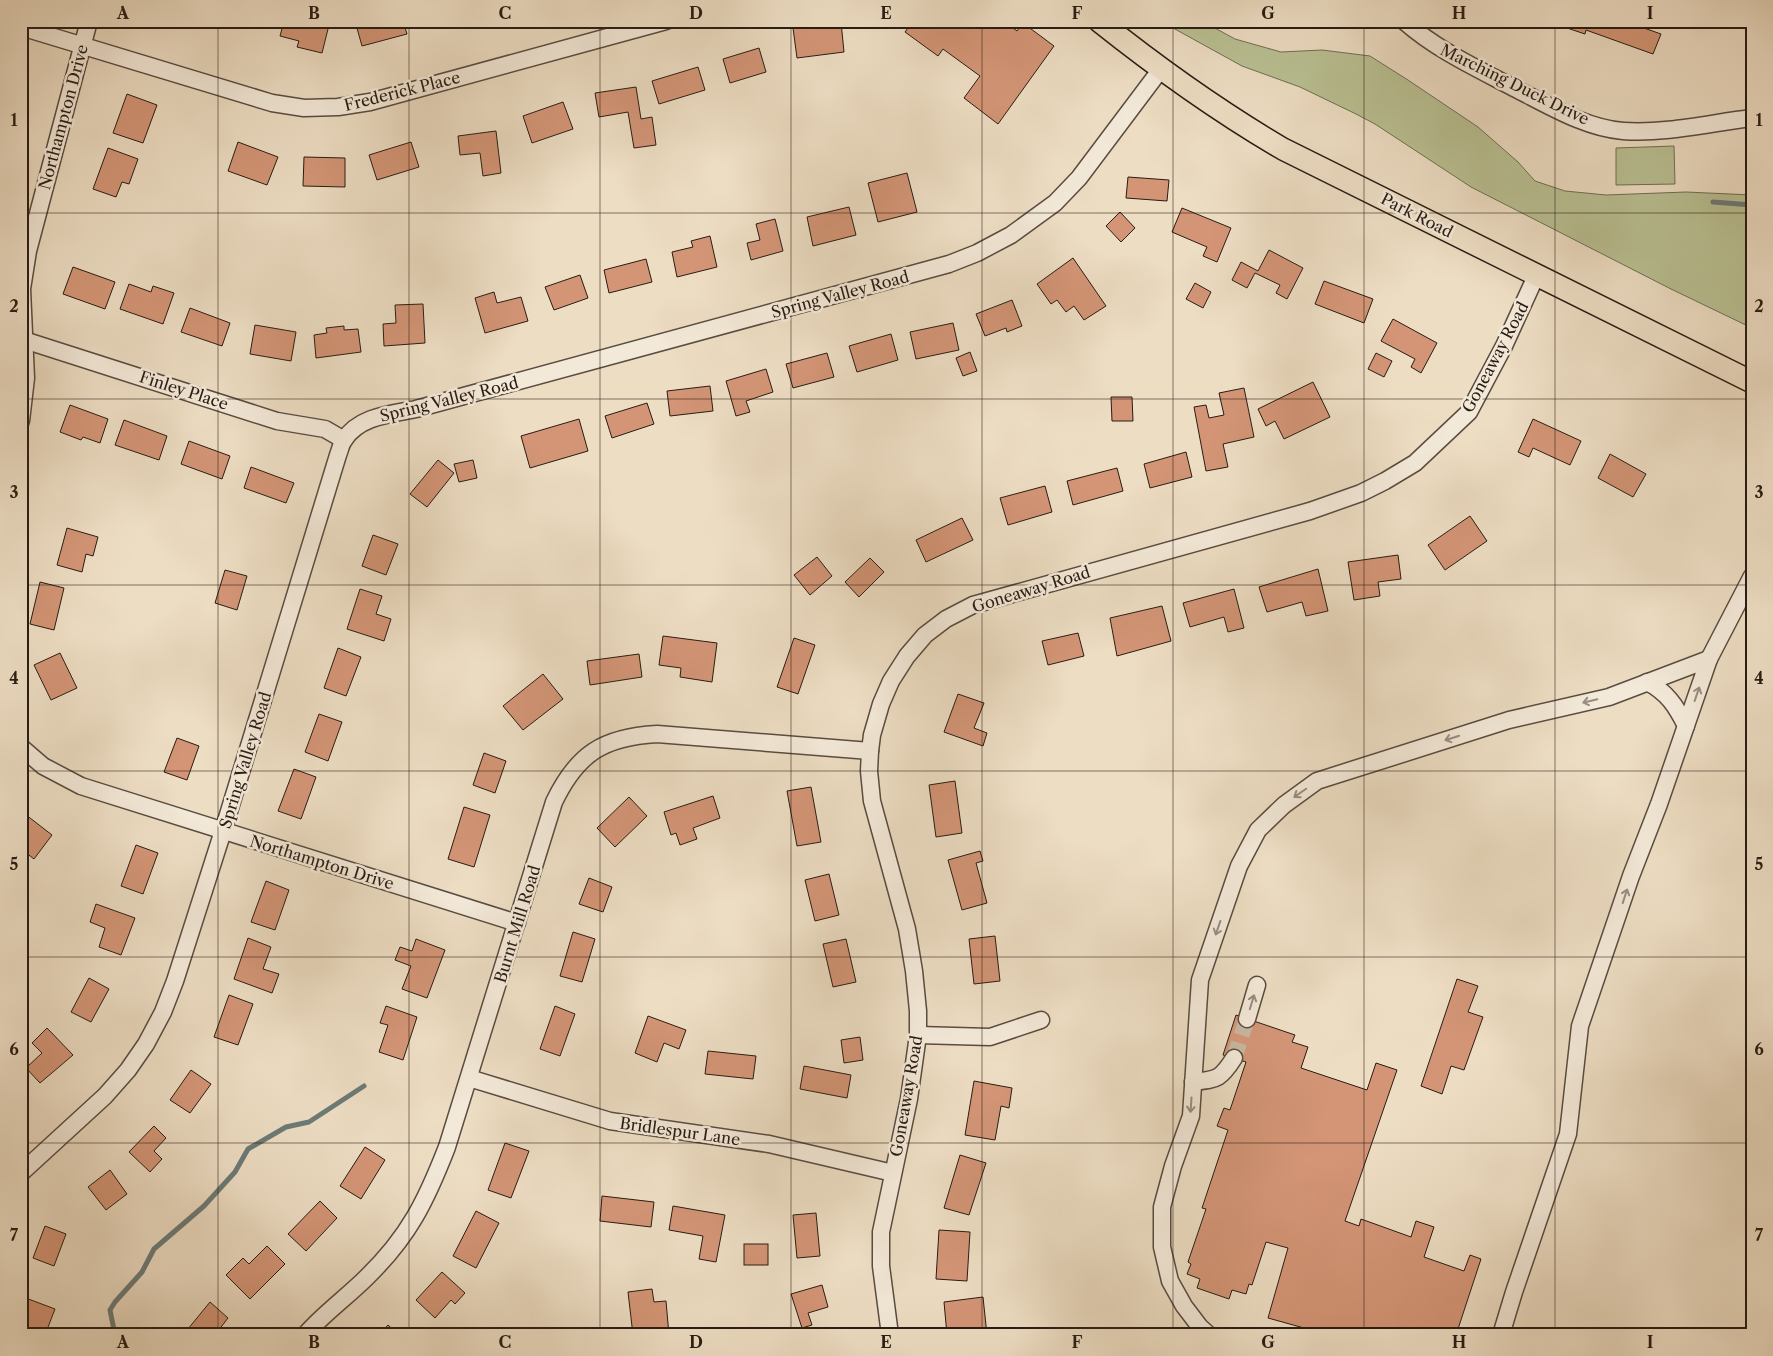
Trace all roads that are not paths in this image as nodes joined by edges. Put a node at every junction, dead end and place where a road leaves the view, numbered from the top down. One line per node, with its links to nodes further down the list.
1 (89, 21): 7 (street, Northampton Drive)
2 (666, 21): 7 (street, Frederick Place)
3 (1099, 21): 8 (main road, Park Road)
4 (1109, 21): 8 (main road)
5 (1404, 21): 10 (street, Marching Duck Drive)
6 (21, 27): 7 (street, Frederick Place)
7 (82, 45): 12 (street, Northampton Drive)
8 (1132, 48): 9 (main road, Park Road)
9 (1161, 70): 11 (main road, Park Road); 15 (street, Spring Valley Road)
10 (1752, 118)
11 (1536, 276): 13 (main road, Park Road); 21 (street, Goneaway Road)
12 (24, 340): 14 (street, Northampton Drive); 15 (street, Finley Place)
13 (1752, 382)
14 (21, 421)
15 (344, 440): 22 (street, Spring Valley Road)
16 (1752, 576): 17 (street)
17 (1708, 659): 18 (street); 19 (street, one-way to 17)
18 (1647, 682): 19 (street); 30 (street, one-way to 30)
19 (1686, 726): 36 (street, one-way to 19)
20 (21, 747): 22 (street, Northampton Drive)
21 (870, 751): 23 (street, Burnt Mill Road); 27 (street, Goneaway Road)
22 (223, 831): 23 (street, Northampton Drive); 31 (street, Spring Valley Road)
23 (517, 924): 29 (street, Burnt Mill Road)
24 (1257, 985): 25 (street, one-way to 24)
25 (1247, 1018)
26 (1041, 1020): 27 (street)
27 (918, 1035): 32 (street, Goneaway Road)
28 (1234, 1058): 30 (street)
29 (469, 1078): 32 (street, Bridlespur Lane); 33 (street, Burnt Mill Road)
30 (1193, 1082): 35 (street, one-way to 35)
31 (21, 1173)
32 (893, 1173): 34 (street, Goneaway Road)
33 (304, 1335)
34 (890, 1335)
35 (1210, 1335)
36 (1501, 1335)

